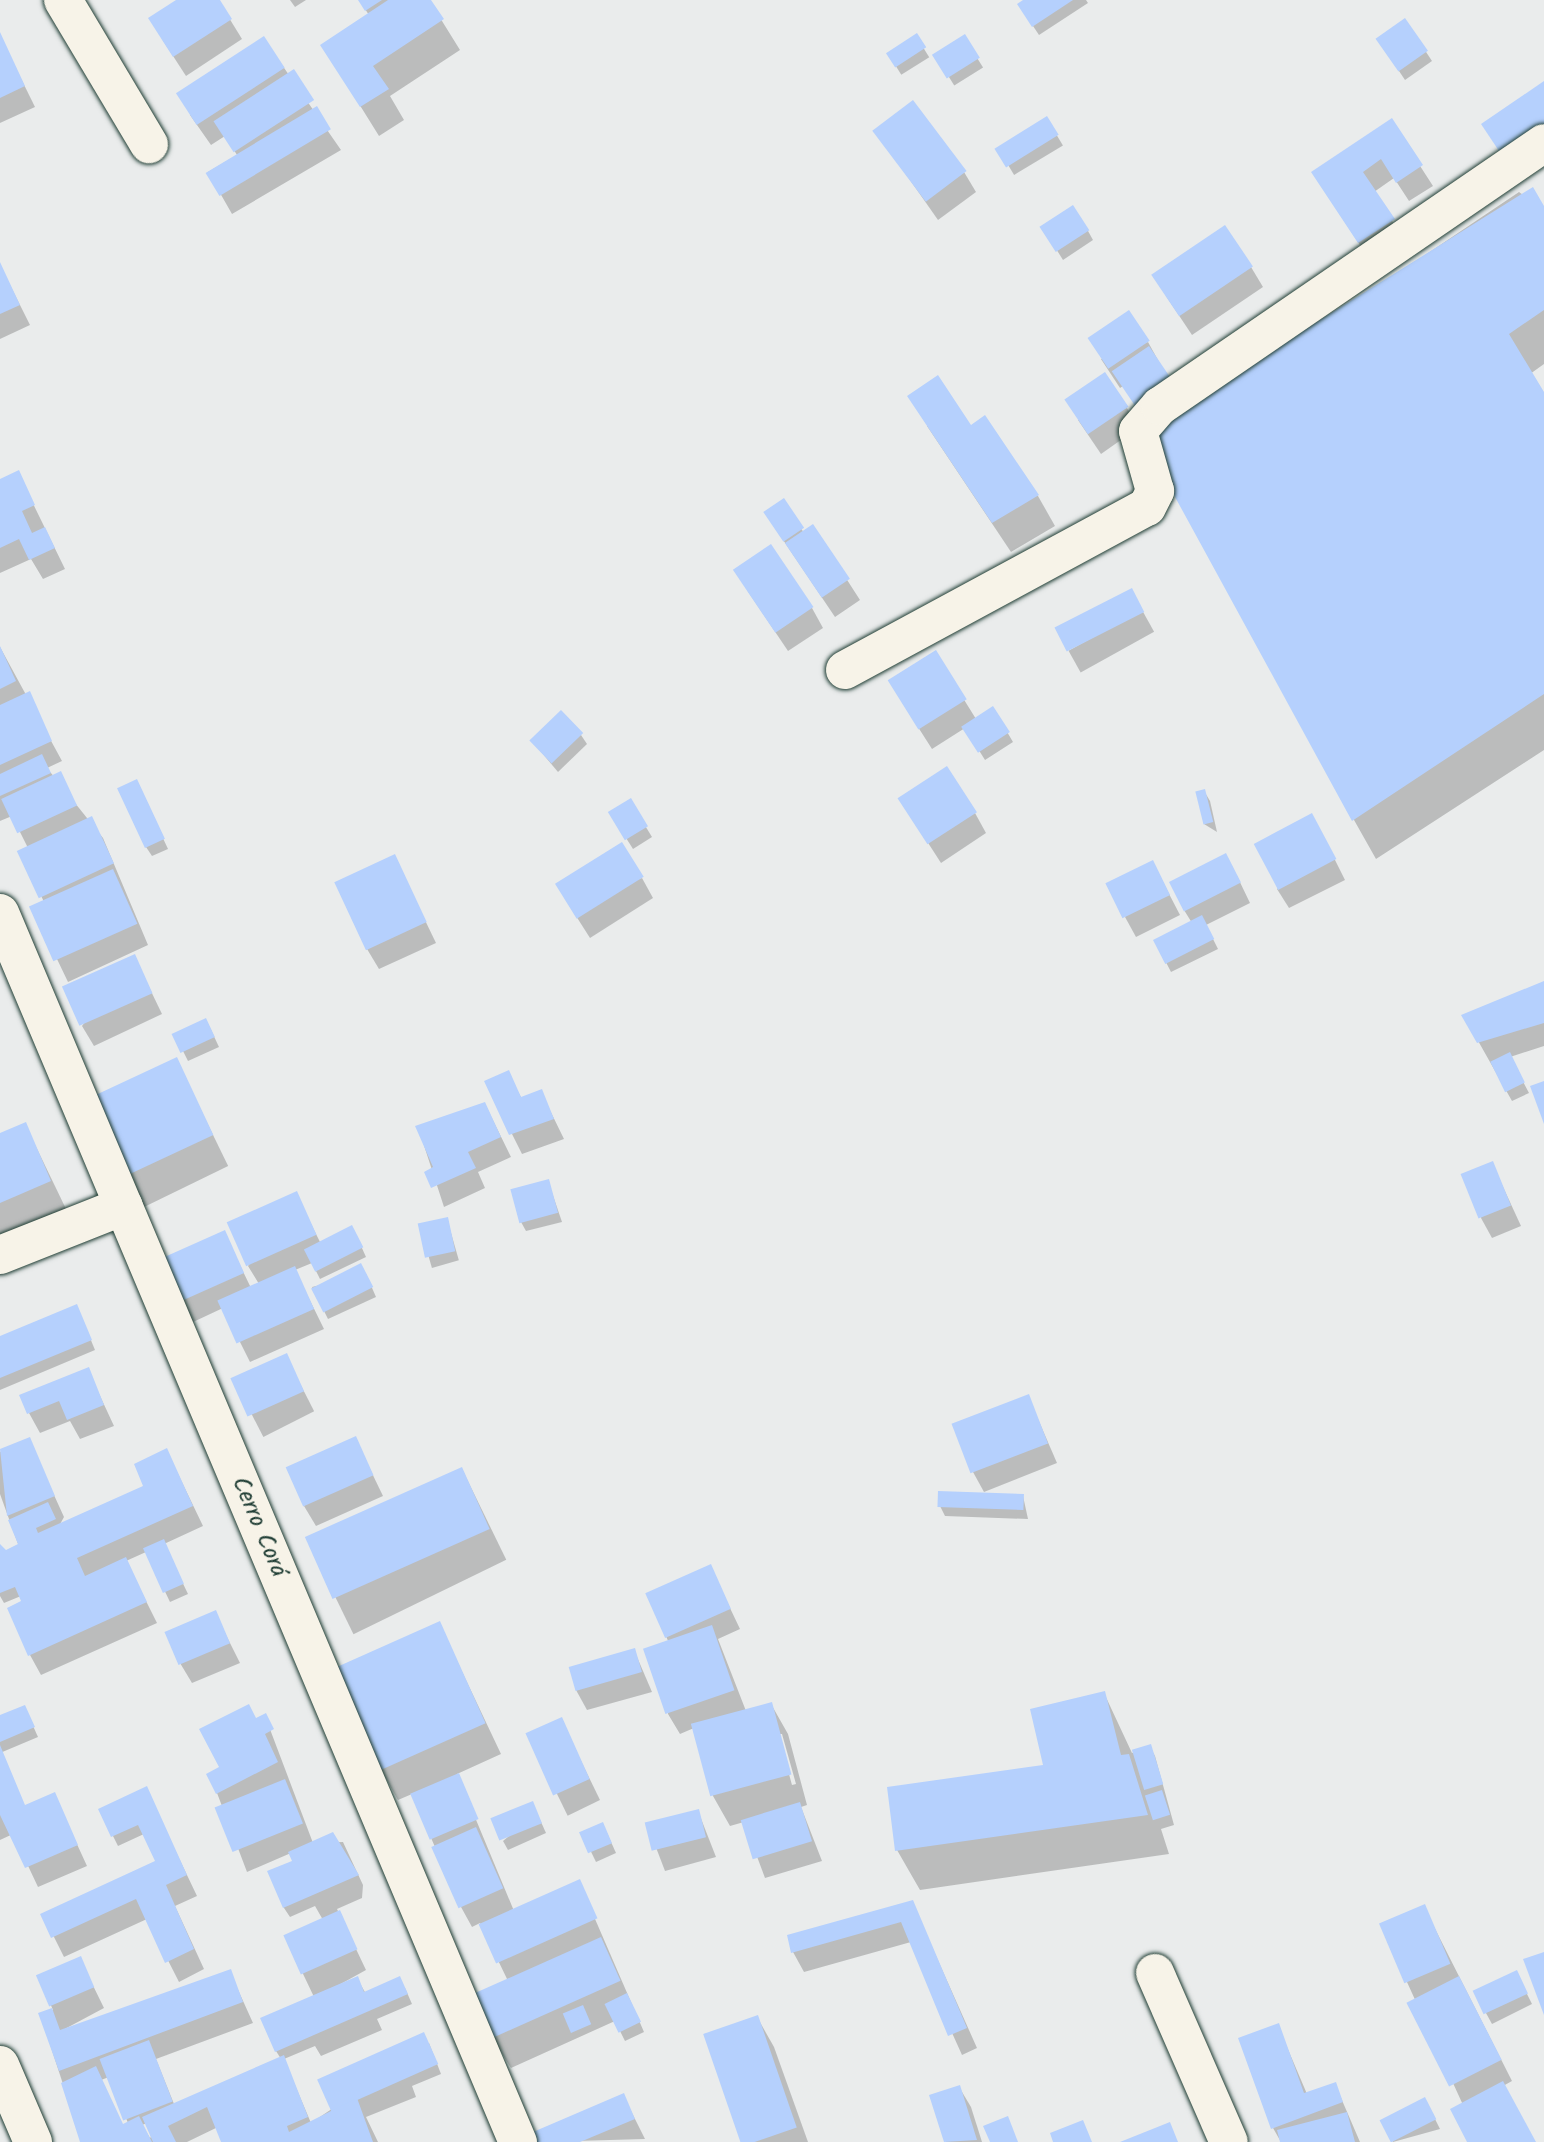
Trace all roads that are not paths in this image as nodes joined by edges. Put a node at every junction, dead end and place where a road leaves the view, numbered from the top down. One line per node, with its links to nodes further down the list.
1 (63, 0): 3 (street)
2 (1544, 143): 4 (street)
3 (149, 144)
4 (845, 670)
5 (0, 913): 6 (street, Cerro Corá)
6 (124, 1206): 7 (street); 11 (street, Cerro Corá)
7 (0, 1255)
8 (1155, 1973): 12 (street)
9 (0, 2065): 10 (street)
10 (33, 2142)
11 (518, 2142)
12 (1229, 2142)

